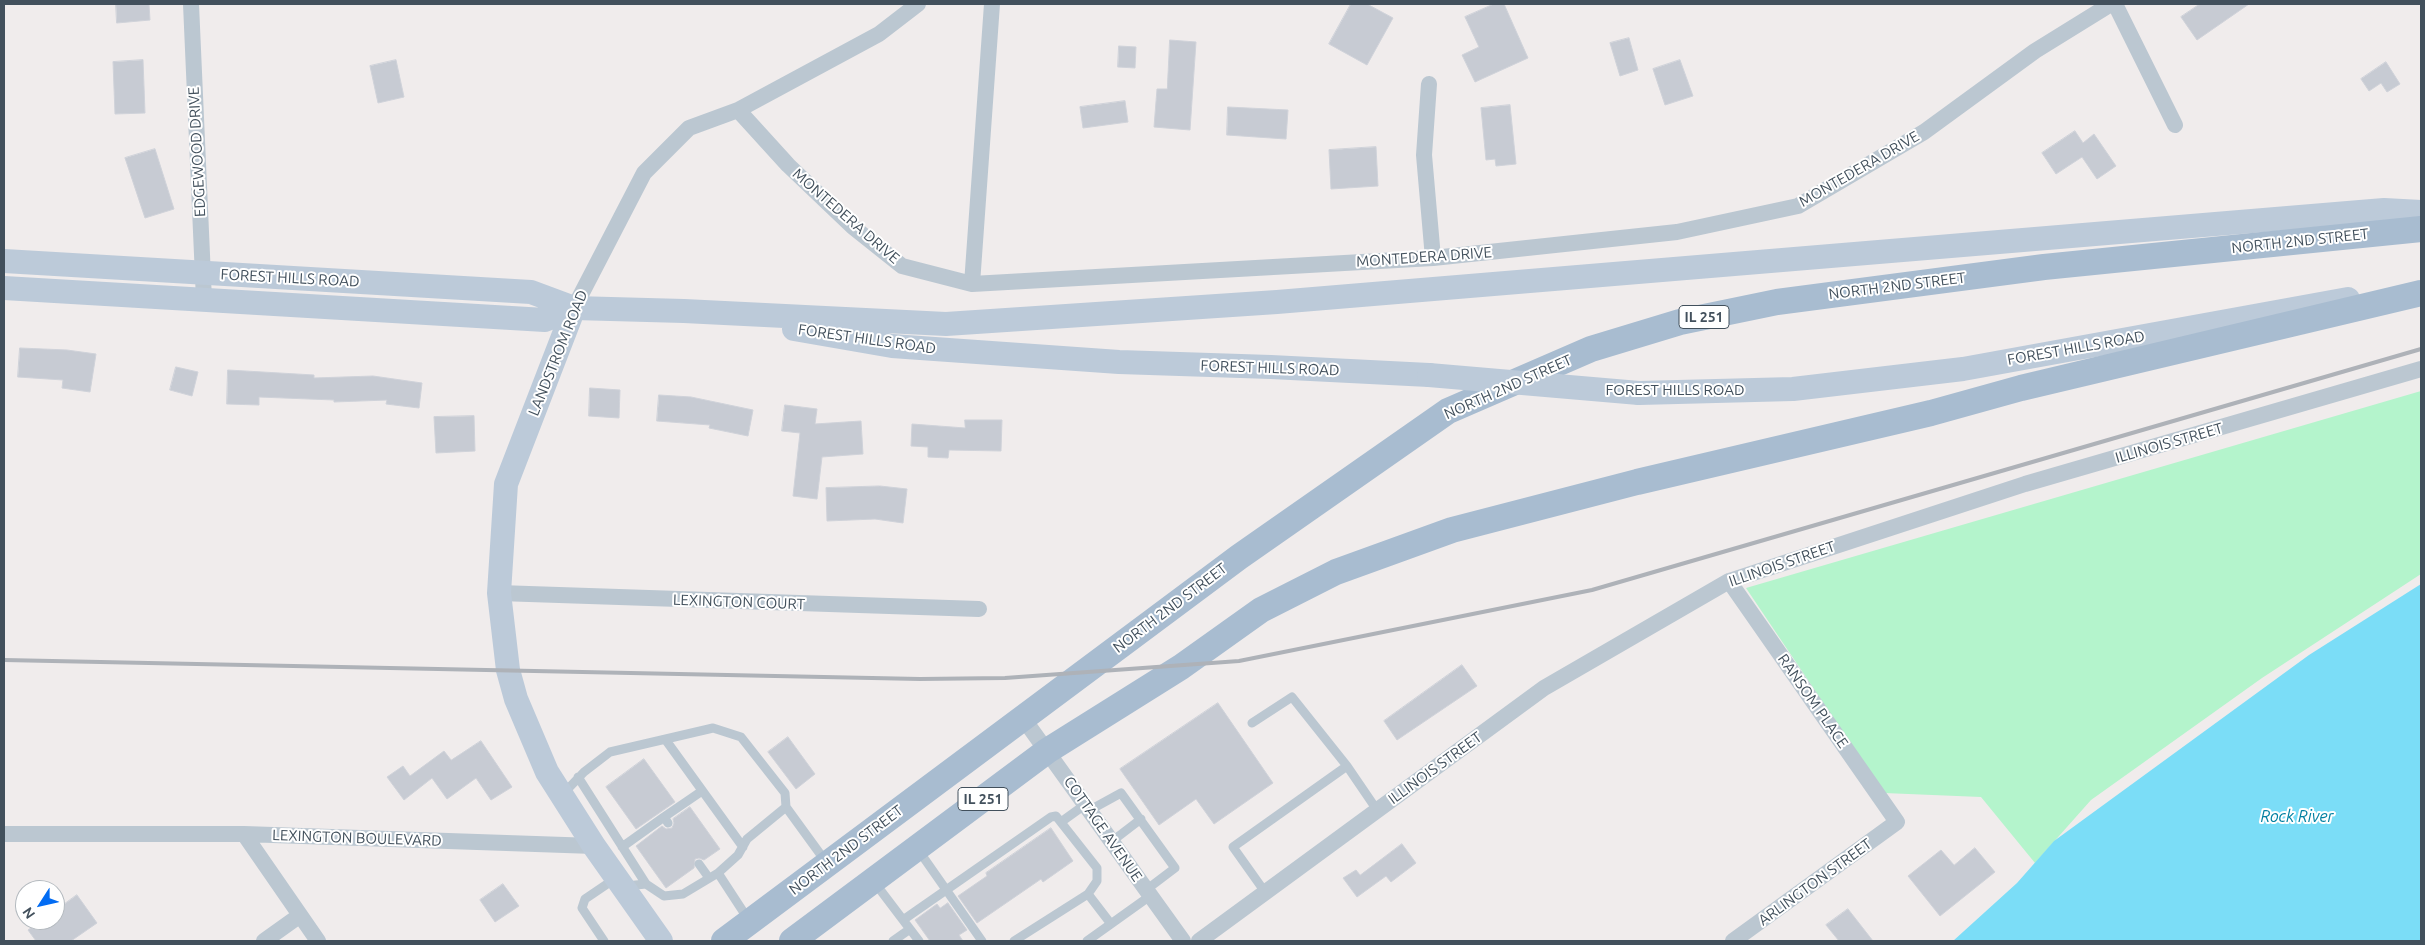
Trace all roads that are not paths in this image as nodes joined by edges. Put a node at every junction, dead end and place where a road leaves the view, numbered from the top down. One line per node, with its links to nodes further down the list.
1 (191, 4): 13 (street, EDGEWOOD DRIVE)
2 (918, 4): 7 (street, LANDSTROM ROAD)
3 (992, 4): 14 (street)
4 (2111, 4): 11 (street, MONTEDERA DRIVE)
5 (2115, 4): 8 (street)
6 (1429, 84): 11 (street)
7 (738, 110): 14 (street, MONTEDERA DRIVE); 19 (street, LANDSTROM ROAD)
8 (2175, 125)
9 (2421, 212): 20 (street, FOREST HILLS ROAD)
10 (2421, 229): 25 (main road, NORTH 2ND STREET / IL 251)
11 (1433, 258): 14 (street, MONTEDERA DRIVE)
12 (4, 260): 13 (street, FOREST HILLS ROAD)
13 (204, 273): 18 (street, EDGEWOOD DRIVE); 19 (street, FOREST HILLS ROAD)
14 (972, 284)
15 (2421, 285): 20 (street, FOREST HILLS ROAD, bridge)
16 (4, 288): 18 (street, FOREST HILLS ROAD)
17 (2421, 293): 28 (main road, IL 251)
18 (204, 300): 19 (street, FOREST HILLS ROAD)
19 (574, 308): 20 (street, FOREST HILLS ROAD); 23 (street, LANDSTROM ROAD)
20 (684, 310)
21 (2421, 369): 22 (street, ILLINOIS STREET)
22 (1729, 581): 35 (street, ILLINOIS STREET); 38 (street, RANSOM PLACE)
23 (498, 593): 24 (street, LEXINGTON COURT); 32 (street, LANDSTROM ROAD)
24 (979, 609)
25 (1023, 718): 28 (street, COTTAGE AVENUE); 47 (main road, NORTH 2ND STREET / IL 251)
26 (1252, 723): 29 (lane)
27 (665, 740): 30 (lane); 31 (lane); 33 (lane)
28 (1047, 751): 34 (street, COTTAGE AVENUE); 45 (main road, IL 251)
29 (1347, 766): 35 (lane); 54 (lane)
30 (578, 777): 32 (lane); 44 (lane)
31 (702, 791): 43 (lane); 44 (lane)
32 (562, 796): 42 (street, LANDSTROM ROAD)
33 (786, 807): 43 (lane); 47 (lane)
34 (1088, 807): 36 (lane); 37 (lane); 41 (street, COTTAGE AVENUE)
35 (1377, 810): 54 (street, ILLINOIS STREET)
36 (1141, 819): 41 (lane); 55 (lane)
37 (1062, 822): 53 (lane); 56 (lane)
38 (1897, 822): 75 (street, ARLINGTON STREET)
39 (4, 834): 40 (street, LEXINGTON BOULEVARD)
40 (244, 834): 42 (street, LEXINGTON BOULEVARD); 57 (street)
41 (1112, 842): 55 (street, COTTAGE AVENUE)
42 (594, 846): 51 (street)
43 (743, 847): 48 (lane)
44 (622, 848): 52 (lane)
45 (917, 848): 50 (main road, IL 251); 53 (lane)
46 (699, 864): 49 (lane)
47 (827, 864): 59 (main road, NORTH 2ND STREET / IL 251)
48 (718, 872): 49 (lane); 59 (lane)
49 (709, 878): 52 (lane)
50 (873, 881): 58 (lane); 62 (main road, IL 251)
51 (619, 883): 52 (lane); 65 (lane); 66 (street)
52 (646, 884)
53 (945, 889): 58 (lane); 70 (lane)
54 (1265, 892): 74 (street, ILLINOIS STREET)
55 (1148, 893): 60 (lane); 73 (street, COTTAGE AVENUE)
56 (1088, 894): 60 (lane); 71 (lane)
57 (299, 916): 63 (street); 64 (street)
58 (903, 920): 61 (lane)
59 (750, 922): 67 (main road, NORTH 2ND STREET / IL 251)
60 (1111, 924): 72 (lane)
61 (910, 929): 68 (lane); 69 (lane)
62 (803, 938)
63 (264, 941)
64 (318, 941)
65 (604, 941)
66 (661, 941)
67 (724, 941)
68 (893, 941)
69 (919, 941)
70 (982, 941)
71 (1014, 941)
72 (1087, 941)
73 (1183, 941)
74 (1198, 941)
75 (1733, 941)

